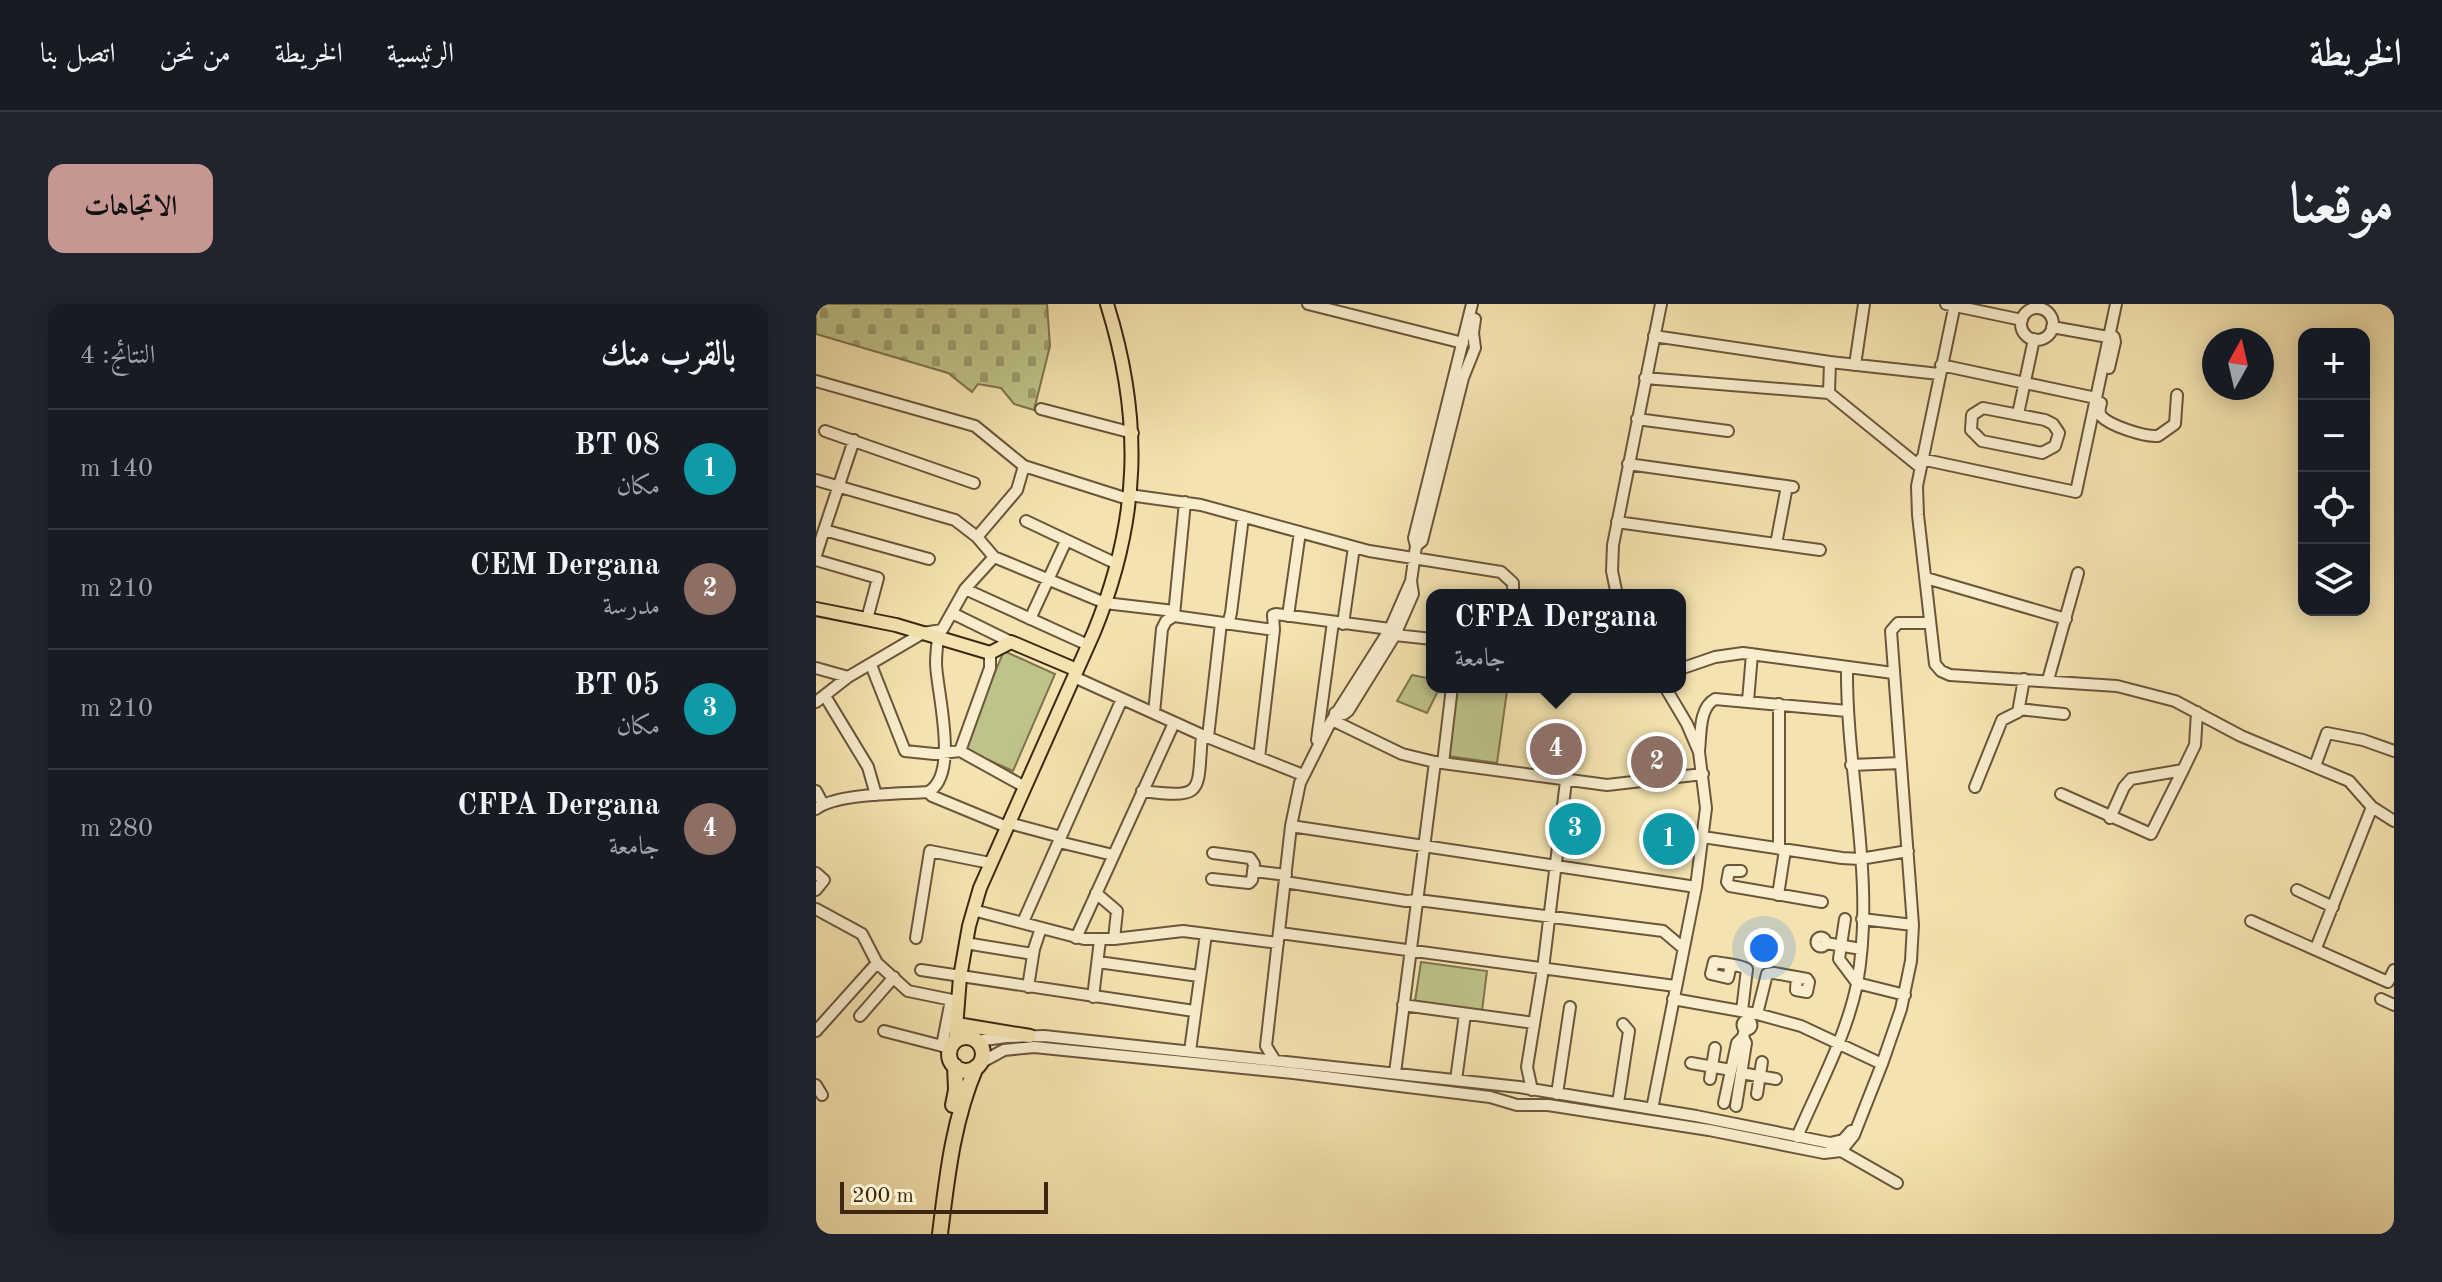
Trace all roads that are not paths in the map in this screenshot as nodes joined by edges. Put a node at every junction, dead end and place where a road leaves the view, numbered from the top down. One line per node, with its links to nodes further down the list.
1 (1107, 304): 31 (main road)
2 (1308, 304): 16 (street)
3 (1472, 304): 16 (street)
4 (1478, 304): 16 (street)
5 (1661, 304): 14 (street)
6 (1864, 304): 18 (street)
7 (2116, 304): 13 (street)
8 (1952, 305): 11 (street); 19 (street)
9 (2030, 307): 10 (street); 11 (street)
10 (2051, 309): 12 (street)
11 (2022, 320): 15 (street)
12 (2052, 327): 13 (street); 15 (street)
13 (2109, 335): 24 (street); 25 (street)
14 (1654, 336): 17 (street); 20 (street)
15 (2034, 339): 22 (street)
16 (1468, 344): 55 (street)
17 (1830, 362): 18 (street); 23 (street)
18 (1855, 365): 19 (street)
19 (1940, 369): 22 (street); 36 (street)
20 (1645, 378): 23 (street); 28 (street)
21 (816, 381): 35 (street)
22 (2025, 383): 25 (street); 27 (street)
23 (1829, 393): 36 (street)
24 (2177, 395)
25 (2096, 398): 36 (street)
26 (1041, 409): 31 (street)
27 (2018, 414): 27 (street)
28 (1637, 419): 30 (street); 34 (street)
29 (825, 431): 32 (street)
30 (1728, 431)
31 (1133, 433): 40 (main road)
32 (854, 440): 38 (street); 39 (street)
33 (1885, 445): 36 (street)
34 (1628, 464): 44 (street); 49 (street)
35 (1024, 466): 40 (street); 47 (street)
36 (1920, 467): 58 (street)
37 (816, 480): 39 (street)
38 (974, 483)
39 (838, 488): 46 (street); 47 (street)
40 (1129, 497): 41 (street); 56 (main road)
41 (1185, 502): 42 (street); 66 (street)
42 (1243, 517): 45 (street); 73 (street)
43 (1026, 521): 48 (street)
44 (1617, 522): 49 (street); 62 (street)
45 (1300, 532): 50 (street); 67 (street)
46 (821, 533): 53 (street); 54 (street)
47 (977, 537): 52 (street)
48 (1066, 541): 56 (street); 59 (street)
49 (1776, 544): 51 (street)
50 (1354, 547): 55 (street); 71 (street)
51 (1820, 550)
52 (994, 557): 59 (street); 60 (street)
53 (816, 558): 68 (street)
54 (929, 559)
55 (1413, 559): 61 (street); 75 (street)
56 (1117, 564): 63 (main road)
57 (2078, 573): 70 (street)
58 (1926, 578): 70 (street); 72 (street)
59 (1048, 581): 63 (street); 69 (street)
60 (965, 589): 65 (street); 69 (street)
61 (1513, 589)
62 (1616, 589)
63 (1105, 603): 66 (street); 80 (main road)
64 (816, 609): 68 (main road)
65 (952, 613): 76 (street); 79 (street)
66 (1174, 614): 73 (street); 101 (street)
67 (1288, 616): 71 (street); 74 (street)
68 (867, 619): 76 (main road)
69 (1030, 619): 80 (street)
70 (2066, 619): 91 (street)
71 (1338, 623): 75 (street); 106 (street)
72 (1930, 623): 87 (street); 90 (street)
73 (1224, 624): 74 (street); 105 (street)
74 (1274, 630): 111 (street)
75 (1392, 632): 78 (street); 103 (street)
76 (923, 633): 77 (main road); 83 (street)
77 (938, 638): 81 (main road); 109 (street)
78 (1426, 638)
79 (1011, 642): 81 (main road); 88 (main road)
80 (1088, 645): 88 (main road)
81 (990, 653): 107 (street)
82 (1752, 654): 84 (street); 86 (street); 96 (street)
83 (871, 665): 89 (street); 109 (street)
84 (1686, 667)
85 (816, 668): 89 (street)
86 (1847, 668): 87 (street); 99 (street)
87 (1893, 673): 113 (street)
88 (1075, 674): 95 (street); 120 (main road)
89 (848, 677): 94 (street)
90 (2024, 679): 91 (street); 98 (street)
91 (2048, 680): 100 (street)
92 (1451, 693): 112 (street)
93 (1669, 693): 110 (street)
94 (820, 699): 126 (street)
95 (1122, 699): 101 (street); 134 (street)
96 (1748, 701): 97 (street); 110 (street)
97 (1779, 704): 99 (street); 136 (street)
98 (2019, 709): 102 (street); 121 (street)
99 (1847, 711): 114 (street)
100 (2197, 712): 115 (street); 116 (street)
101 (1154, 713): 104 (street)
102 (2064, 714)
103 (1333, 717): 106 (street); 112 (street)
104 (1174, 723): 105 (street); 123 (street)
105 (1205, 736): 111 (street); 123 (street)
106 (1315, 750): 118 (street)
107 (960, 751): 109 (street); 120 (street)
108 (2394, 751): 115 (street)
109 (945, 752): 124 (street)
110 (1699, 752): 117 (street)
111 (1259, 758): 118 (street)
112 (1439, 763): 119 (street); 135 (street)
113 (1901, 763): 114 (street); 137 (street)
114 (1851, 765): 140 (street)
115 (2315, 766): 128 (street)
116 (2183, 770): 129 (street); 129 (street)
117 (1703, 774): 119 (street); 133 (street)
118 (1303, 775): 132 (street)
119 (1566, 781): 142 (street)
120 (1025, 787): 131 (main road)
121 (1975, 787)
122 (816, 791): 127 (street)
123 (1142, 791): 139 (street)
124 (928, 792): 126 (street); 131 (street)
125 (2061, 794): 129 (street)
126 (876, 795): 127 (street)
127 (819, 807)
128 (2372, 807): 130 (street); 155 (street)
129 (2110, 818)
130 (2394, 821)
131 (1008, 825): 134 (street); 141 (main road)
132 (1291, 826): 135 (street); 147 (street)
133 (1703, 837): 136 (street); 148 (street)
134 (1060, 840): 139 (street); 162 (street)
135 (1426, 846): 142 (street); 153 (street)
136 (1782, 850): 140 (street); 152 (street)
137 (1908, 851): 140 (street); 163 (street)
138 (1213, 853): 143 (street)
139 (1113, 855): 151 (street)
140 (1860, 859): 160 (street)
141 (990, 863): 157 (main road); 166 (street)
142 (1556, 866): 148 (street); 158 (street)
143 (1253, 871): 146 (street); 147 (street)
144 (1741, 871): 152 (street)
145 (816, 873): 149 (street)
146 (1212, 879)
147 (1285, 879): 153 (street); 168 (street)
148 (1696, 887): 174 (street)
149 (816, 890)
150 (2297, 890): 155 (street)
151 (1096, 893): 167 (street); 169 (street)
152 (1778, 895): 154 (street)
153 (1418, 900): 158 (street); 177 (street)
154 (1822, 902)
155 (2333, 907): 175 (street)
156 (816, 909): 180 (street)
157 (973, 910): 162 (street); 171 (main road)
158 (1549, 918): 174 (street); 182 (street)
159 (1845, 919): 173 (street)
160 (1862, 919): 163 (street); 176 (street)
161 (2251, 921): 175 (street)
162 (1023, 922): 164 (street)
163 (1913, 925): 192 (street)
164 (1041, 928): 167 (street); 178 (street)
165 (1206, 934): 168 (street); 169 (street); 185 (street)
166 (916, 938)
167 (1076, 938): 170 (street)
168 (1279, 938): 177 (street); 213 (street)
169 (1114, 939): 170 (street)
170 (1100, 940): 179 (street)
171 (965, 943): 178 (street); 187 (main road)
172 (1826, 943): 173 (street)
173 (1841, 945): 176 (street); 189 (street)
174 (1683, 948): 190 (street)
175 (2316, 948): 184 (street)
176 (1861, 949): 189 (street)
177 (1410, 952): 182 (street); 197 (street)
178 (1033, 954): 191 (street)
179 (1098, 962): 185 (street); 193 (street)
180 (877, 963): 186 (street); 207 (street)
181 (1731, 965): 203 (street)
182 (1543, 969): 190 (street); 204 (street)
183 (921, 970): 187 (street)
184 (2394, 970)
185 (1199, 976): 200 (street)
186 (894, 977): 196 (street); 202 (street)
187 (960, 977): 191 (street); 196 (main road)
188 (1797, 977): 203 (street)
189 (1857, 983): 192 (street); 211 (street)
190 (1675, 986): 194 (street)
191 (1028, 987): 193 (street)
192 (1905, 995): 220 (street)
193 (1093, 997): 200 (street)
194 (1673, 999): 203 (street); 239 (street)
195 (2381, 999): 198 (street)
196 (955, 1004): 206 (main road); 212 (main road)
197 (1403, 1005): 201 (street); 225 (street)
198 (2394, 1005)
199 (1570, 1007): 232 (street)
200 (1194, 1011): 215 (street)
201 (1465, 1014): 204 (street); 229 (street)
202 (860, 1016)
203 (1747, 1021): 211 (street); 224 (street)
204 (1534, 1023): 231 (street)
205 (1623, 1024): 234 (street)
206 (963, 1025): 209 (main road); 210 (main road)
207 (816, 1031)
208 (884, 1031): 212 (street)
209 (1030, 1036): 210 (street); 215 (street)
210 (976, 1040): 212 (highway); 221 (highway)
211 (1838, 1042): 220 (street); 241 (street)
212 (949, 1045): 222 (highway)
213 (1266, 1046): 216 (street); 217 (street)
214 (1715, 1048): 223 (street)
215 (1190, 1051): 216 (street)
216 (1253, 1058): 217 (street)
217 (1274, 1059): 225 (street)
218 (1762, 1062): 226 (street)
219 (1691, 1063): 223 (street)
220 (1882, 1064): 240 (street)
221 (978, 1065): 222 (highway); 236 (street); 245 (highway)
222 (955, 1066): 244 (highway)
223 (1712, 1067): 224 (street); 227 (street)
224 (1736, 1071): 226 (street); 235 (street); 238 (street)
225 (1395, 1073): 229 (street)
226 (1760, 1076): 228 (street); 233 (street)
227 (1710, 1079)
228 (1776, 1079)
229 (1456, 1080): 230 (street)
230 (1514, 1087): 231 (street); 236 (street)
231 (1531, 1089): 232 (street); 237 (street)
232 (1557, 1094): 234 (street)
233 (1757, 1094)
234 (1618, 1103): 239 (street)
235 (1724, 1103)
236 (1512, 1104): 237 (street)
237 (1528, 1106): 241 (street)
238 (1736, 1106)
239 (1652, 1109): 241 (street)
240 (1859, 1119): 241 (street); 242 (street)
241 (1795, 1143): 242 (street)
242 (1841, 1151): 243 (street)
243 (1897, 1183)
244 (932, 1234)
245 (940, 1234)

